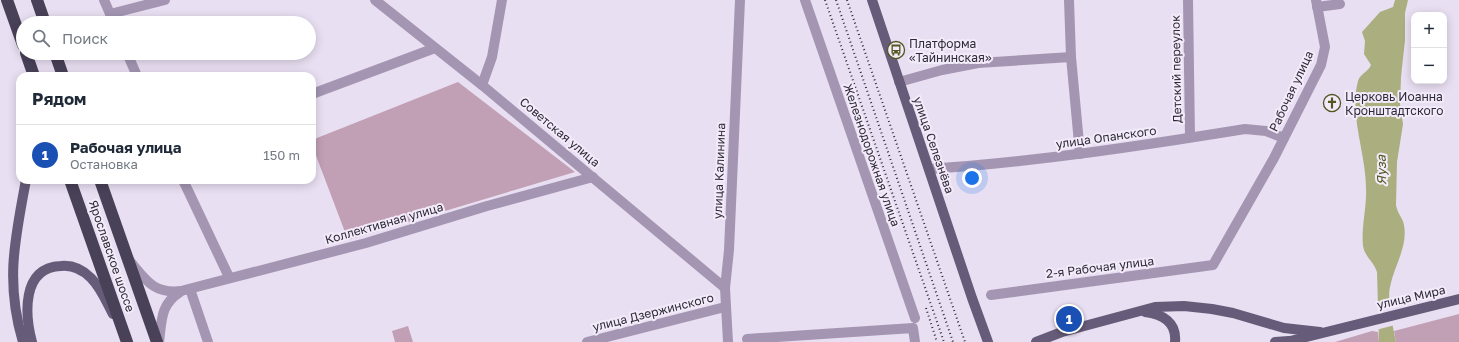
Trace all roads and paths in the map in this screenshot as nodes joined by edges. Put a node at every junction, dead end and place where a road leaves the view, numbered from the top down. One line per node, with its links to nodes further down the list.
1 (7, 0): 17 (highway)
2 (37, 0): 14 (highway)
3 (104, 0): 15 (street)
4 (165, 0): 16 (street)
5 (375, 0): 18 (street, Советская улица)
6 (502, 0): 29 (street)
7 (740, 0): 43 (street, улица Калинина)
8 (805, 0): 49 (street, Железнодорожная улица)
9 (872, 0): 28 (main road, улица Селезнёва)
10 (1069, 0): 19 (street)
11 (1188, 0): 31 (street, Детский переулок)
12 (1317, 3): 13 (street); 32 (street, Рабочая улица)
13 (1340, 4)
14 (43, 16)
15 (111, 16)
16 (118, 16)
17 (16, 26)
18 (435, 48): 29 (street, Советская улица); 30 (street)
19 (1071, 57): 28 (street); 33 (street)
20 (25, 60): 24 (main road)
21 (27, 60): 25 (highway)
22 (57, 60): 26 (highway)
23 (130, 60): 27 (street)
24 (27, 72)
25 (32, 72)
26 (62, 72)
27 (135, 72)
28 (899, 82): 34 (main road, улица Селезнёва)
29 (482, 85): 35 (street, Советская улица)
30 (316, 93)
31 (1190, 137): 32 (street, улица Опанского); 33 (street, улица Опанского)
32 (1284, 138): 41 (street, Рабочая улица)
33 (1080, 154): 34 (street, улица Опанского)
34 (929, 169): 61 (main road, улица Селезнёва)
35 (593, 177): 42 (street, Коллективная улица); 43 (street, Советская улица)
36 (25, 184): 54 (main road)
37 (71, 184): 52 (highway, Ярославское шоссе)
38 (101, 184): 40 (highway, Ярославское шоссе)
39 (185, 184): 42 (street)
40 (127, 257): 44 (street, Коллективная улица); 56 (highway, Ярославское шоссе)
41 (1213, 265): 45 (street, 2-я Рабочая улица)
42 (229, 277): 44 (street, Коллективная улица)
43 (725, 288): 47 (street, улица Калинина)
44 (186, 290): 56 (street, Коллективная улица); 57 (street)
45 (991, 295)
46 (1459, 299): 50 (main road, улица Мира)
47 (725, 307): 58 (street, улица Дзержинского); 59 (street, улица Калинина)
48 (1141, 311): 50 (main road); 62 (main road); 63 (main road)
49 (914, 323): 51 (street); 60 (street, Железнодорожная улица)
50 (1320, 332): 53 (main road, улица Мира)
51 (747, 339)
52 (127, 340): 55 (main road)
53 (1287, 341): 64 (main road, улица Мира)
54 (23, 342)
55 (32, 342)
56 (158, 342)
57 (208, 342)
58 (587, 342)
59 (728, 342)
60 (915, 342)
61 (988, 342)
62 (1036, 342)
63 (1175, 342)
64 (1275, 342)

